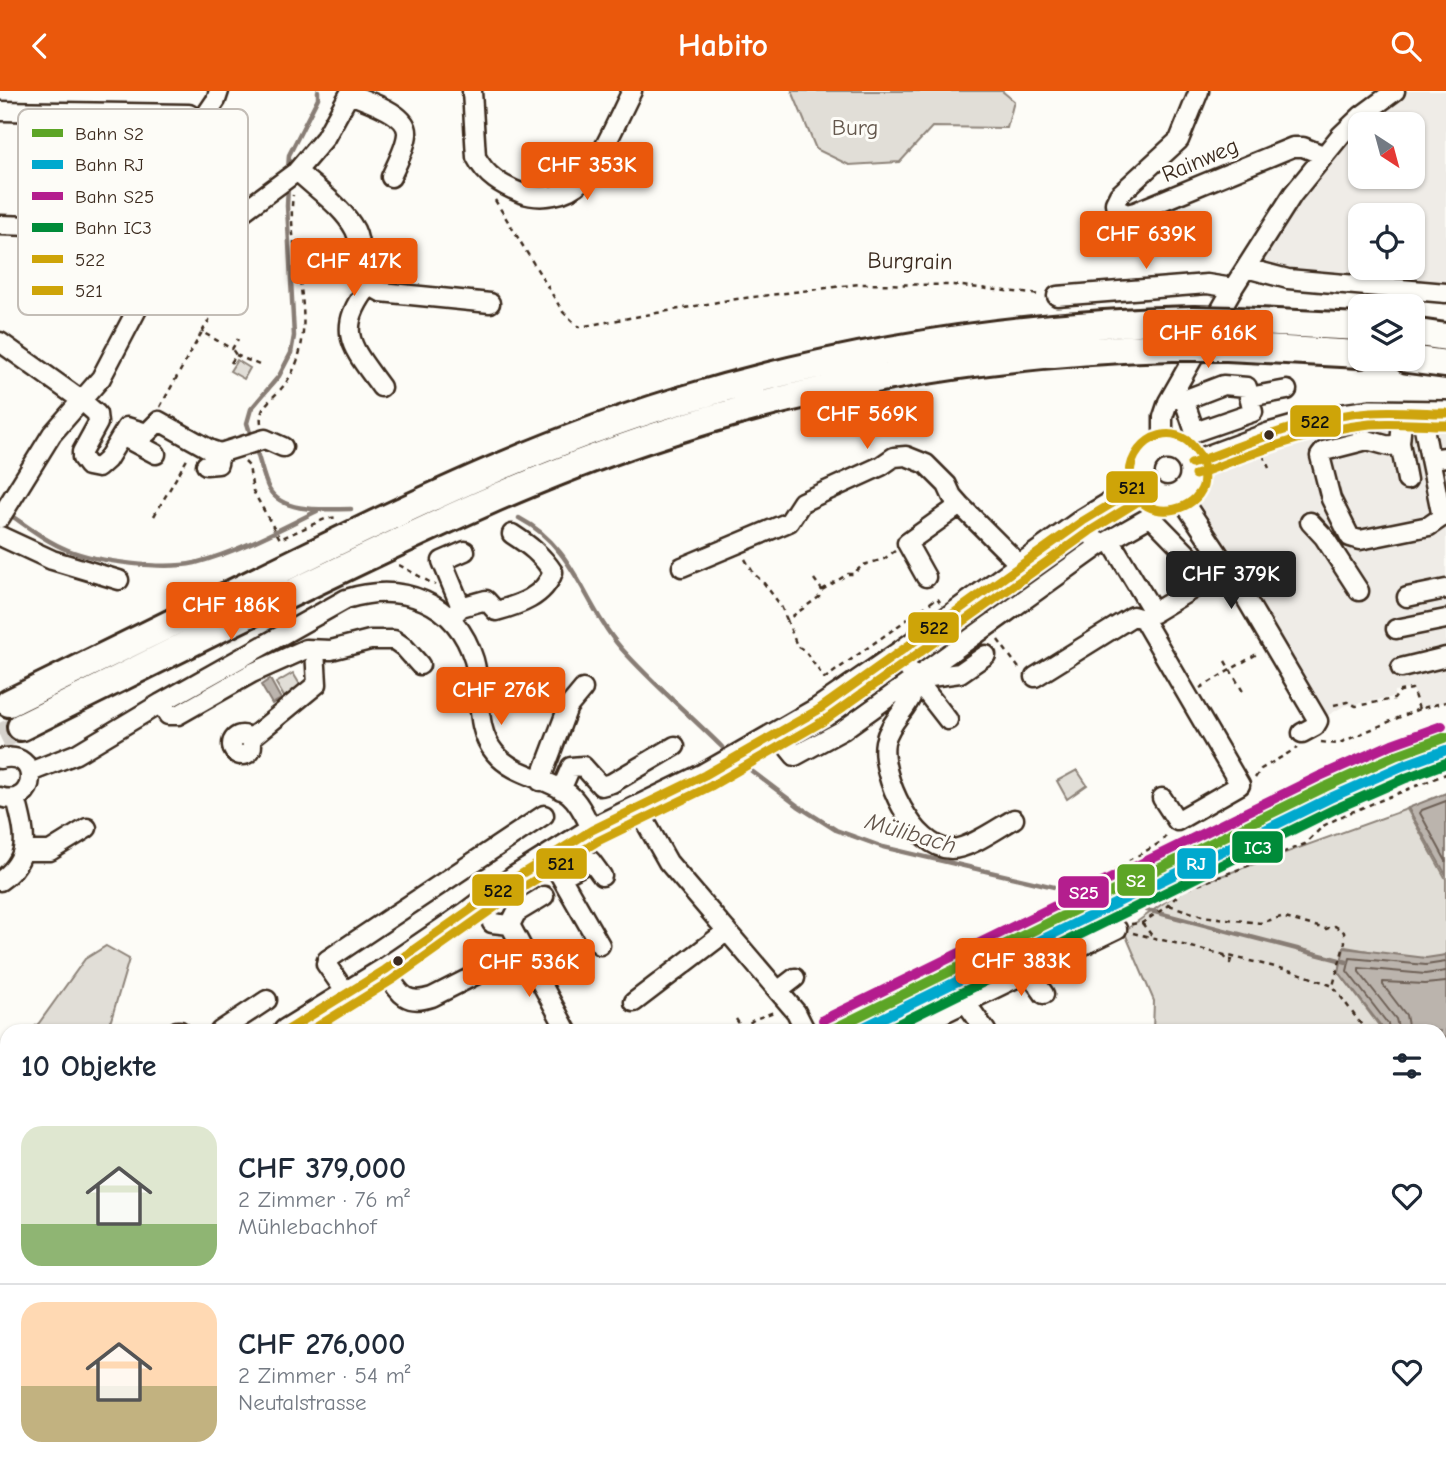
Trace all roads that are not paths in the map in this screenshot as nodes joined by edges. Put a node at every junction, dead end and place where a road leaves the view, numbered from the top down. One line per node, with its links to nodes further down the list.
1 (219, 91): 7 (street)
2 (472, 91): 3 (street)
3 (632, 91)
4 (1199, 91): 10 (street, Rainweg)
5 (1395, 91): 10 (street)
6 (351, 92): 11 (street); 12 (street)
7 (210, 109)
8 (0, 111): 9 (street)
9 (18, 111)
10 (1323, 155): 16 (street)
11 (296, 172): 13 (street); 17 (street)
12 (391, 177)
13 (248, 208)
14 (0, 225): 15 (street)
15 (18, 226)
16 (1246, 268): 18 (street); 19 (street)
17 (369, 286): 21 (street); 30 (street)
18 (1233, 288): 20 (street); 33 (street)
19 (1446, 293)
20 (1057, 296)
21 (490, 303)
22 (134, 315): 34 (street)
23 (1348, 326): 78 (highway, bridge)
24 (1425, 335): 25 (highway)
25 (1446, 337)
26 (0, 342): 34 (street)
27 (1348, 353): 81 (highway, bridge)
28 (1425, 361): 29 (highway)
29 (1446, 364)
30 (381, 387)
31 (1287, 390): 32 (street)
32 (1249, 397): 33 (street); 33 (street)
33 (1177, 398): 40 (street)
34 (81, 400): 37 (street); 48 (street)
35 (1412, 412): 36 (main road); 38 (street); 42 (street); 43 (main road)
36 (1446, 414)
37 (125, 432): 39 (street); 41 (street)
38 (1400, 443): 44 (street); 50 (street)
39 (282, 447)
40 (1163, 448): 43 (main road); 45 (main road)
41 (156, 454)
42 (1438, 458): 50 (street)
43 (1191, 464): 46 (main road)
44 (1407, 480)
45 (1144, 484): 46 (main road); 49 (main road)
46 (1179, 495): 58 (street)
47 (960, 505): 56 (street); 57 (street); 59 (street)
48 (3, 513)
49 (1083, 521): 54 (street); 56 (main road)
50 (1444, 521)
51 (1310, 522): 63 (street)
52 (512, 534): 65 (street)
53 (0, 536): 61 (street)
54 (1105, 543): 60 (street); 66 (street); 76 (street)
55 (465, 551): 65 (street)
56 (1020, 565): 70 (main road)
57 (682, 566)
58 (1232, 569): 60 (street); 84 (street)
59 (926, 577)
60 (1209, 579): 66 (street)
61 (119, 580)
62 (1446, 589): 64 (street)
63 (1359, 591)
64 (1407, 597)
65 (456, 613): 79 (street); 88 (street)
66 (1149, 616): 75 (street); 91 (street)
67 (1446, 619): 68 (street)
68 (1396, 629)
69 (316, 650): 73 (street); 79 (street); 83 (street)
70 (898, 655): 76 (street); 82 (main road)
71 (986, 655): 76 (street)
72 (1446, 657): 74 (street)
73 (419, 665)
74 (1401, 668)
75 (1030, 677)
76 (916, 680): 80 (street); 82 (street); 94 (street)
77 (583, 689): 88 (street)
78 (9, 703)
79 (168, 715): 87 (street)
80 (948, 720)
81 (21, 727)
82 (777, 734): 92 (main road)
83 (250, 739)
84 (1308, 739)
85 (675, 746): 89 (street)
86 (0, 759): 87 (street)
87 (30, 772): 90 (street)
88 (540, 781): 89 (street)
89 (561, 790): 96 (street)
90 (8, 797): 97 (street)
91 (1162, 799)
92 (637, 807): 96 (main road); 104 (street)
93 (544, 815): 111 (street)
94 (1014, 819)
95 (87, 828): 97 (street)
96 (592, 830): 98 (main road)
97 (24, 851): 101 (street)
98 (549, 857): 100 (street); 107 (main road)
99 (602, 876): 100 (street)
100 (561, 877): 105 (street)
101 (0, 881)
102 (544, 896): 106 (street)
103 (1116, 929): 108 (street)
104 (727, 931): 110 (street); 114 (street)
105 (600, 945)
106 (523, 951): 107 (street); 118 (street)
107 (385, 970): 111 (main road)
108 (1029, 973): 112 (street); 115 (street)
109 (795, 978): 110 (street)
110 (778, 991): 119 (street)
111 (346, 994): 117 (main road)
112 (1044, 994)
113 (268, 1000): 116 (street)
114 (634, 1002)
115 (966, 1003): 120 (street); 121 (street)
116 (231, 1024)
117 (297, 1024)
118 (563, 1024)
119 (804, 1024)
120 (922, 1024)
121 (981, 1024)

